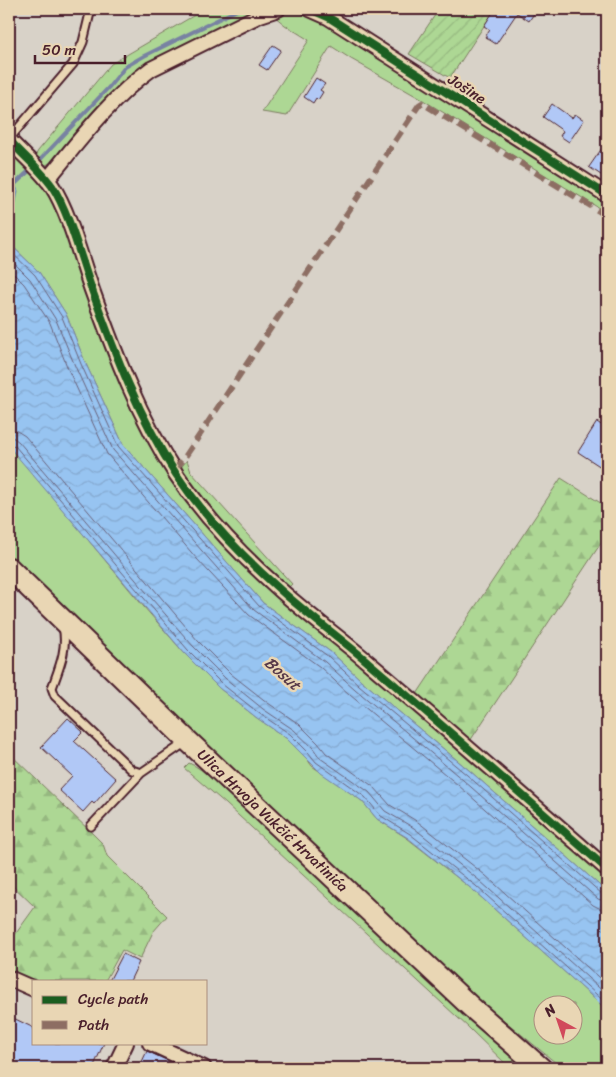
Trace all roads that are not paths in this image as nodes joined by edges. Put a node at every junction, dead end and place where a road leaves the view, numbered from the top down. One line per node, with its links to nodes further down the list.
1 (90, 9): 4 (lane)
2 (278, 9): 5 (street)
3 (310, 9): 6 (street, Jošine)
4 (9, 140): 5 (street)
5 (47, 180): 12 (street)
6 (607, 195)
7 (9, 568): 8 (main road, Ulica Hrvoja Vukčić Hrvatinića)
8 (61, 619): 9 (main road, Ulica Hrvoja Vukčić Hrvatinića); 10 (lane)
9 (188, 741): 10 (lane); 19 (main road, Ulica Hrvoja Vukčić Hrvatinića)
10 (141, 773): 11 (lane)
11 (92, 826)
12 (607, 869)
13 (9, 978): 14 (street)
14 (32, 988)
15 (126, 1044): 17 (street)
16 (152, 1044): 18 (street)
17 (114, 1068)
18 (204, 1068)
19 (541, 1068)

